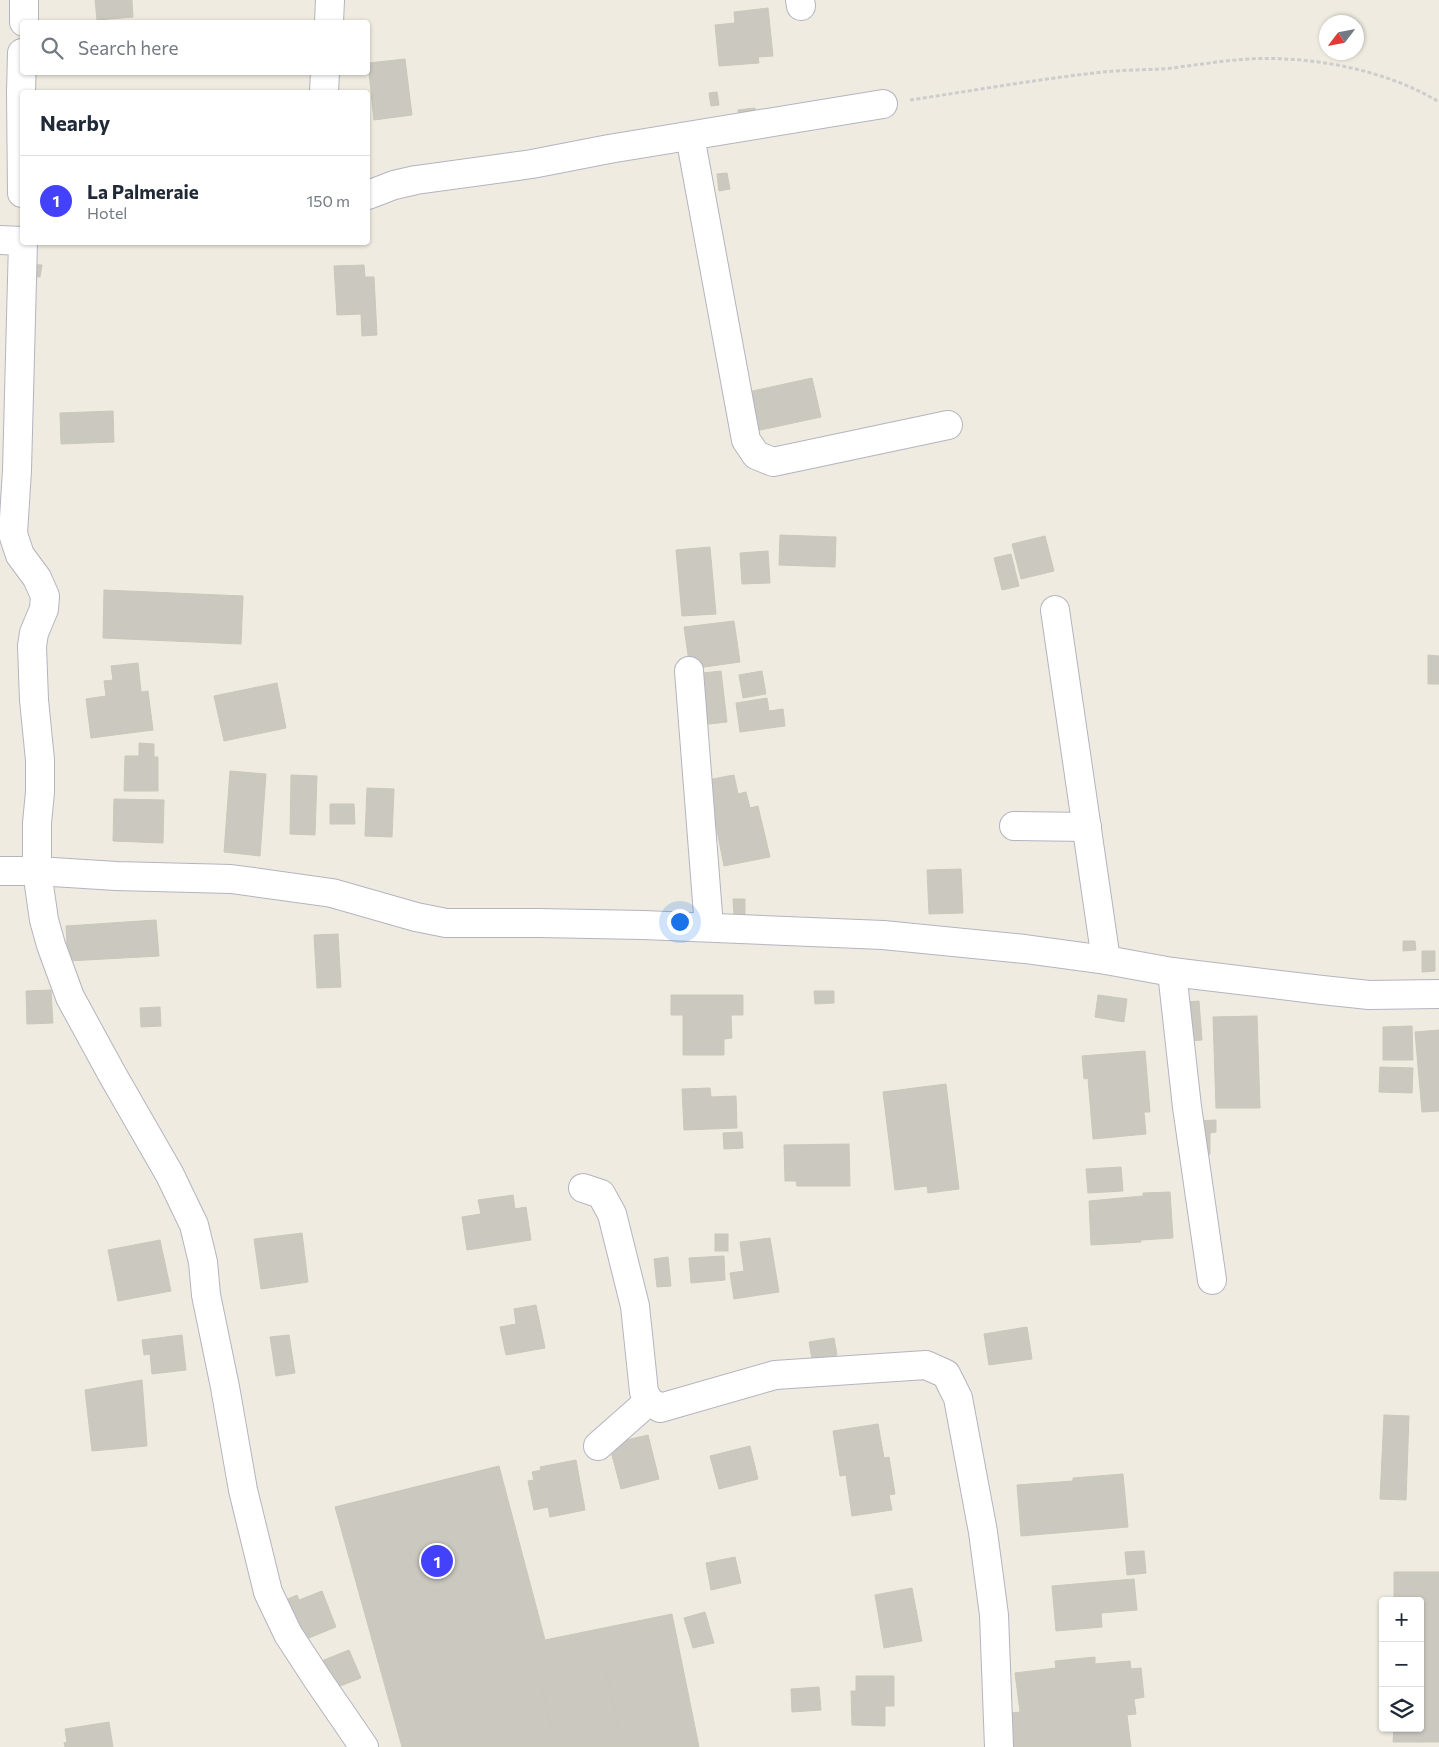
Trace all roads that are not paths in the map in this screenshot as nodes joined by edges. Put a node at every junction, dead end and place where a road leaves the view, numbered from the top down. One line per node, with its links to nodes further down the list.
1 (24, 0): 3 (street)
2 (330, 0): 4 (street)
3 (24, 20)
4 (328, 20)
5 (21, 75): 7 (street)
6 (325, 75): 8 (street)
7 (21, 90)
8 (324, 90)
9 (883, 104): 10 (street)
10 (690, 136): 11 (street); 15 (street)
11 (370, 194)
12 (0, 240): 13 (street)
13 (20, 242)
14 (23, 245): 20 (street)
15 (948, 425)
16 (1055, 610): 19 (street)
17 (689, 671): 22 (street)
18 (1014, 826): 19 (street)
19 (1087, 827): 23 (street)
20 (37, 871): 21 (street); 22 (street); 30 (street)
21 (0, 872)
22 (709, 927): 23 (street)
23 (1106, 960): 24 (street)
24 (1172, 972): 25 (street); 27 (street)
25 (1439, 994)
26 (583, 1188): 28 (street)
27 (1212, 1280)
28 (648, 1402): 29 (street); 31 (street)
29 (598, 1446)
30 (364, 1747)
31 (999, 1747)

